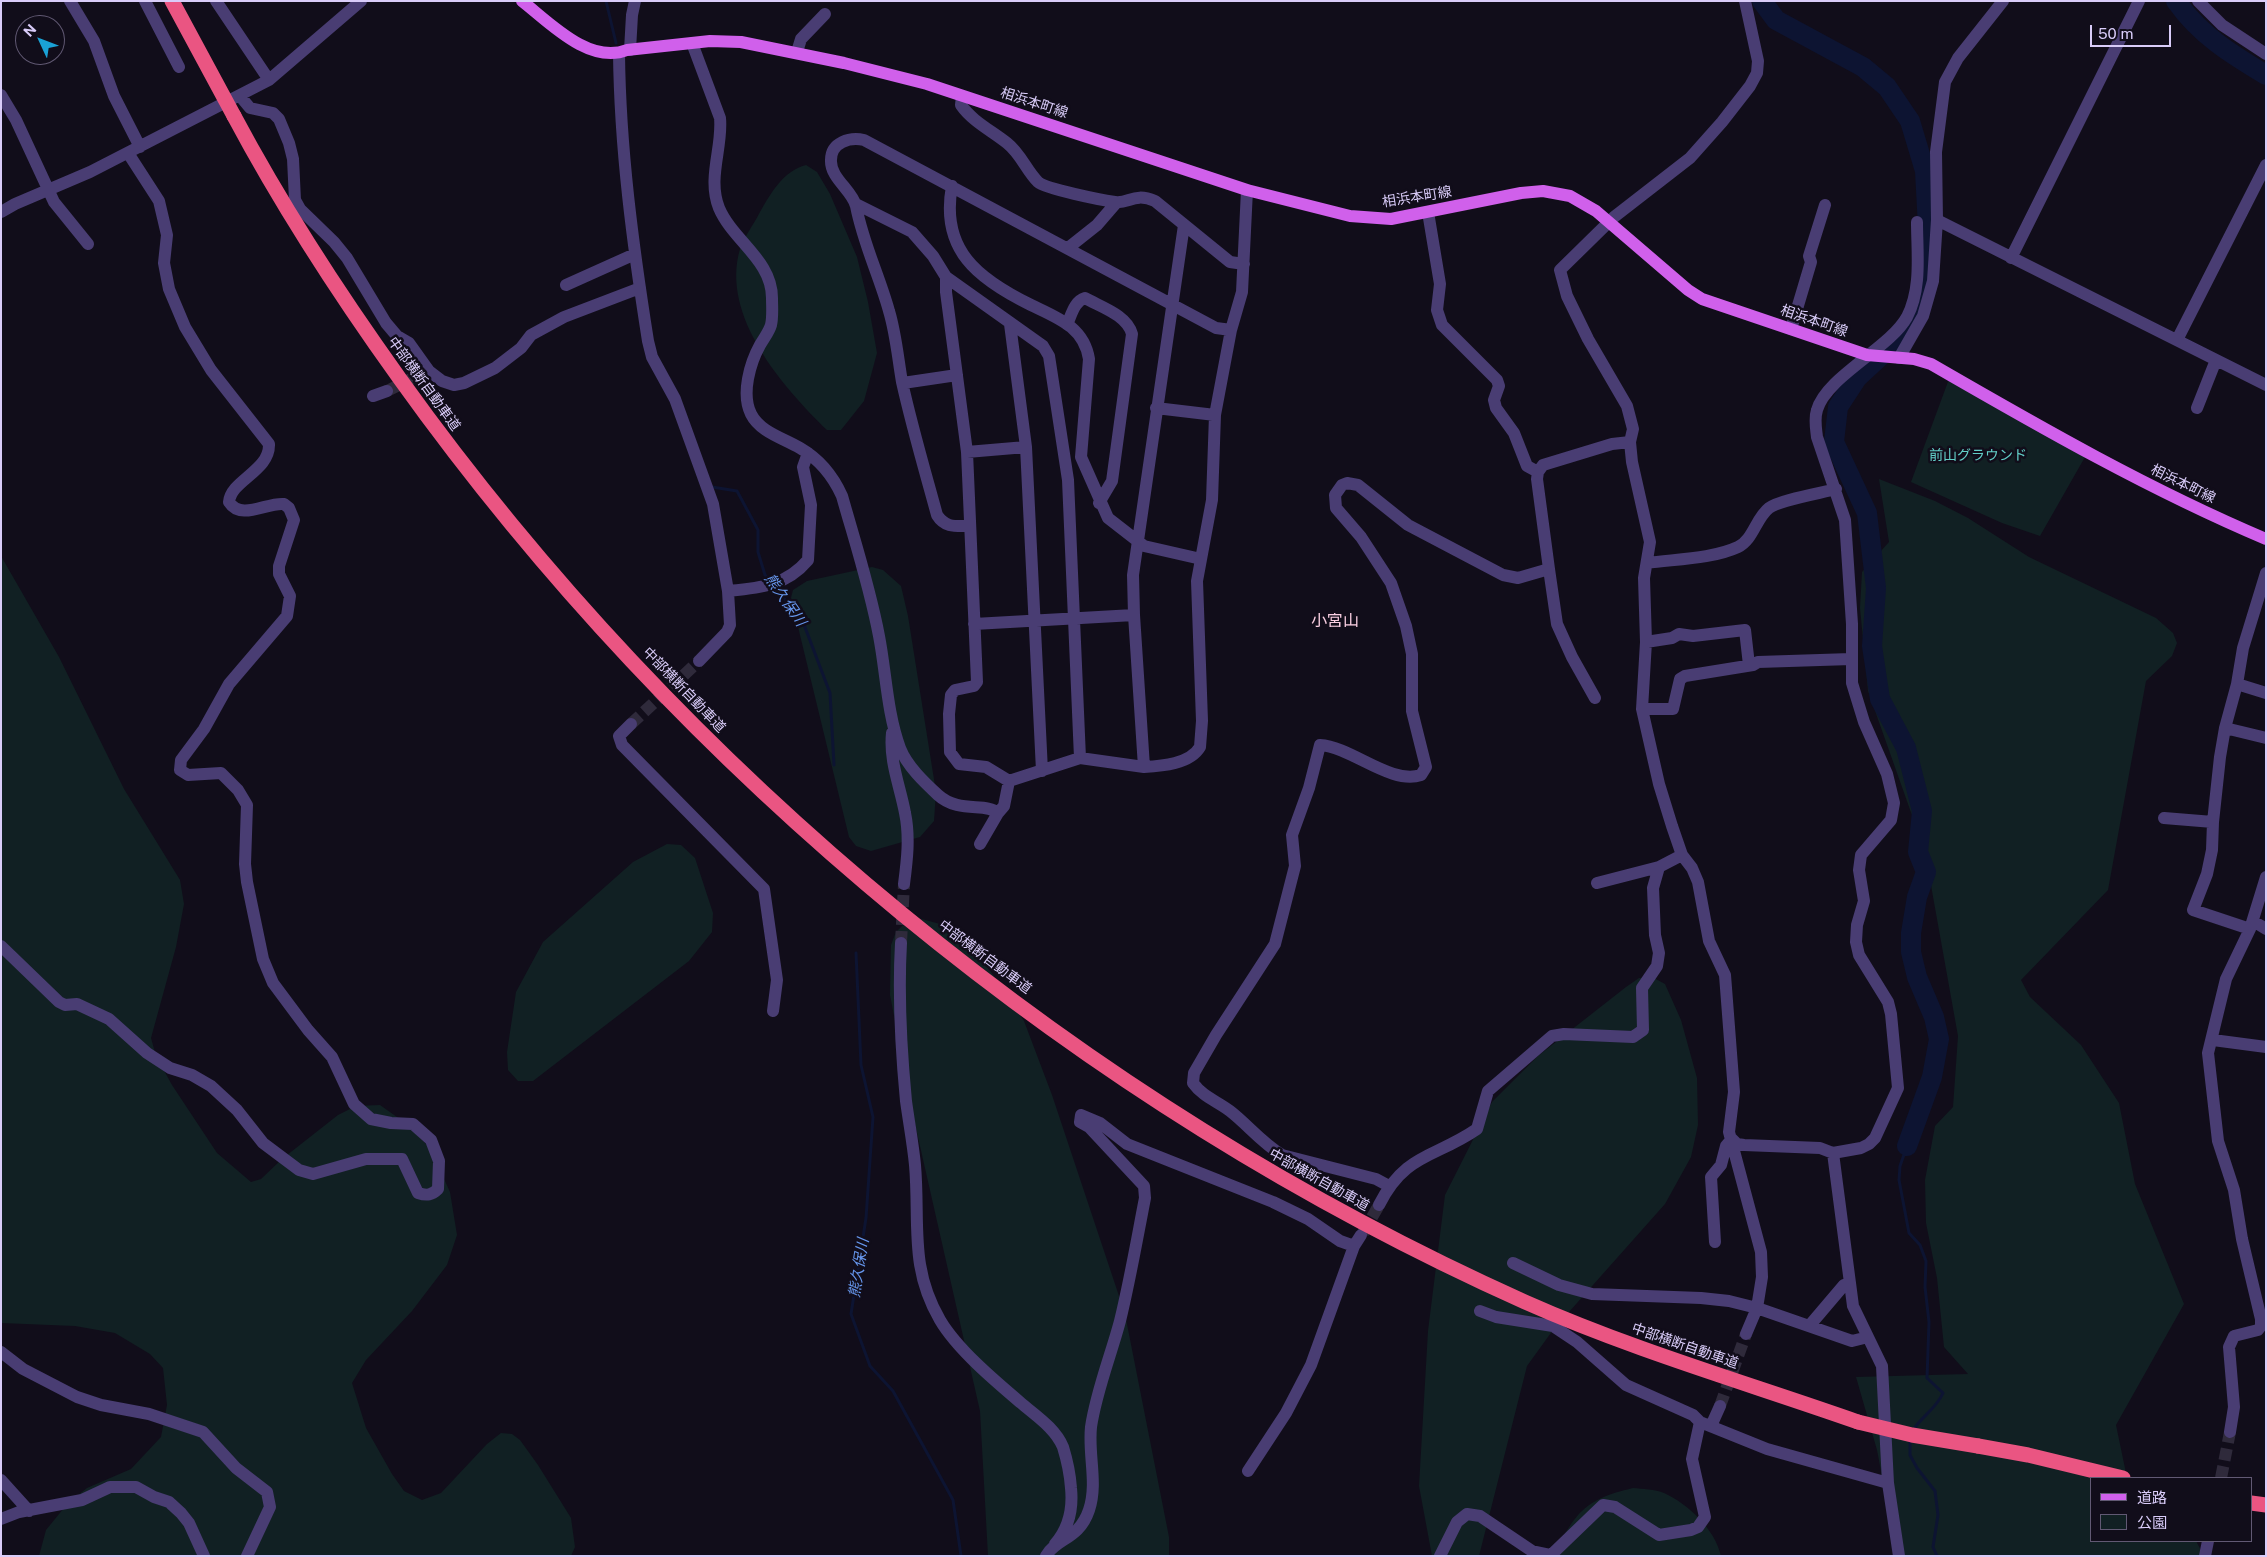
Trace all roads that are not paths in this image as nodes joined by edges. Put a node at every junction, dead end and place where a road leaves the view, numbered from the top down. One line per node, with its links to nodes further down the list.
1 (70, 1): 22 (street)
2 (145, 1): 17 (street)
3 (172, 1): 132 (highway, 中部横断自動車道, bridge)
4 (216, 1): 18 (street)
5 (360, 1): 18 (street)
6 (522, 1): 14 (main road, 相浜本町線)
7 (635, 1): 14 (street)
8 (1745, 1): 35 (street)
9 (2003, 1): 33 (street)
10 (2139, 1): 40 (street)
11 (2198, 1): 16 (street)
12 (825, 14): 15 (street)
13 (692, 43): 14 (main road, 相浜本町線); 15 (main road, 相浜本町線); 65 (street)
14 (625, 51): 39 (street)
15 (797, 52): 21 (main road, 相浜本町線)
16 (2266, 54)
17 (180, 67)
18 (269, 80): 20 (street)
19 (1, 95): 27 (street)
20 (240, 96): 22 (street); 44 (street)
21 (962, 96): 26 (main road, 相浜本町線); 28 (street)
22 (140, 147): 23 (street)
23 (128, 153): 27 (street); 109 (street)
24 (2266, 165): 50 (street)
25 (952, 186): 29 (street); 38 (street); 46 (street)
26 (1247, 190): 32 (main road, 相浜本町線); 41 (street)
27 (47, 191): 31 (street); 37 (street)
28 (1116, 202): 36 (street); 38 (street)
29 (856, 204): 42 (street); 55 (street)
30 (1825, 205): 48 (street)
31 (1, 212)
32 (1428, 212): 35 (main road, 相浜本町線); 66 (street)
33 (1937, 220): 40 (street); 52 (street)
34 (1917, 222): 51 (street)
35 (1609, 223): 48 (main road, 相浜本町線); 62 (street)
36 (1184, 225): 41 (street); 45 (street)
37 (88, 244)
38 (1068, 248): 45 (street)
39 (635, 254): 43 (street); 44 (street)
40 (2011, 258): 50 (street)
41 (1244, 264): 49 (street)
42 (946, 277): 47 (street); 54 (street)
43 (566, 285)
44 (640, 288): 76 (street)
45 (1171, 303): 49 (street); 59 (street)
46 (1068, 322): 68 (street); 68 (street)
47 (1010, 324): 63 (street); 78 (street)
48 (1791, 329): 51 (main road, 相浜本町線)
49 (1231, 330): 61 (street)
50 (2177, 340): 53 (street)
51 (1870, 356): 52 (main road, 相浜本町線); 67 (street)
52 (1893, 357): 70 (main road, 相浜本町線)
53 (2216, 360): 56 (street); 60 (street)
54 (957, 374): 55 (street); 64 (street)
55 (903, 383): 69 (street)
56 (2266, 385)
57 (387, 391): 58 (street)
58 (373, 396)
59 (1156, 408): 61 (street); 71 (street)
60 (2197, 408)
61 (1214, 415): 72 (street)
62 (1630, 442): 66 (street); 73 (street)
63 (1026, 447): 64 (street); 79 (street)
64 (967, 452): 69 (street)
65 (808, 453): 76 (street); 89 (street)
66 (1538, 472): 74 (street)
67 (1836, 489): 73 (street); 82 (street)
68 (1099, 503): 71 (street)
69 (970, 526): 80 (street)
70 (2266, 539)
71 (1137, 542): 72 (street); 77 (street)
72 (1201, 559): 94 (street)
73 (1647, 563): 81 (street)
74 (1549, 569): 87 (street); 115 (street)
75 (2266, 573): 85 (street)
76 (728, 591): 83 (street)
77 (1134, 615): 78 (street); 94 (street)
78 (1073, 618): 79 (street); 93 (street)
79 (1035, 619): 80 (street); 95 (street)
80 (974, 624): 96 (street)
81 (1646, 642): 84 (street); 88 (street)
82 (1851, 659): 84 (street); 114 (street)
83 (700, 661)
84 (1749, 665): 88 (street)
85 (2237, 684): 86 (street); 91 (street)
86 (2266, 693)
87 (1595, 698)
88 (1642, 709): 101 (street)
89 (893, 723): 97 (street); 105 (street)
90 (631, 724): 110 (street)
91 (2226, 728): 92 (street); 99 (street)
92 (2266, 738)
93 (1080, 758): 94 (street); 95 (street)
94 (1144, 767)
95 (1042, 771): 96 (street)
96 (1009, 781): 97 (street)
97 (998, 813): 100 (street)
98 (2164, 818): 99 (street)
99 (2212, 822): 106 (street)
100 (980, 844)
101 (1682, 855): 102 (street); 113 (street)
102 (1659, 867): 104 (street); 115 (street)
103 (2266, 877): 106 (street)
104 (1597, 883)
105 (904, 884)
106 (2251, 925): 107 (street); 111 (street)
107 (2266, 929)
108 (901, 943): 140 (street)
109 (1, 946)
110 (773, 1011)
111 (2213, 1040): 112 (street); 130 (street)
112 (2266, 1048)
113 (1732, 1139): 114 (street); 118 (street); 122 (street)
114 (1833, 1153): 121 (street)
115 (1389, 1186): 116 (street)
116 (1379, 1205)
117 (1361, 1235): 119 (street)
118 (1715, 1242)
119 (1354, 1246): 131 (street); 140 (street)
120 (1512, 1263): 122 (street)
121 (1850, 1284): 124 (street); 126 (street)
122 (1757, 1308): 124 (street); 125 (street)
123 (1480, 1310): 129 (street)
124 (1810, 1325): 126 (street)
125 (1746, 1334)
126 (1868, 1337): 134 (street)
127 (1, 1352): 142 (street)
128 (1720, 1406): 129 (street)
129 (1705, 1424): 134 (street); 144 (street)
130 (2230, 1432)
131 (1248, 1470)
132 (2120, 1477)
133 (1, 1480): 137 (street)
134 (1888, 1483): 145 (street)
135 (2252, 1503): 136 (highway)
136 (2266, 1505)
137 (29, 1510): 138 (street); 141 (street)
138 (1, 1519)
139 (2208, 1542): 146 (street)
140 (1047, 1553)
141 (204, 1556)
142 (247, 1556)
143 (1440, 1556): 144 (street)
144 (1551, 1556)
145 (1899, 1556)
146 (2205, 1556)

